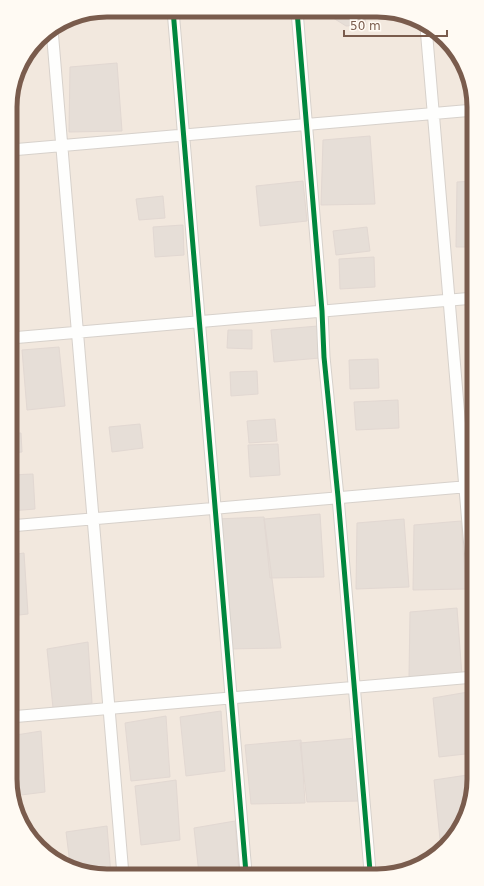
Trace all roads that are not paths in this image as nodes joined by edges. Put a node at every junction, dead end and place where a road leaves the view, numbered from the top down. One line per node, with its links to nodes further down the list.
1 (174, 17): 8 (street)
2 (298, 17): 7 (street)
3 (426, 32): 6 (street)
4 (53, 35): 9 (street)
5 (467, 111): 6 (street)
6 (433, 114): 7 (street); 12 (street)
7 (307, 125): 8 (street); 13 (street)
8 (184, 135): 9 (street); 14 (street)
9 (62, 146): 10 (street); 15 (street)
10 (17, 150)
11 (467, 299): 12 (street)
12 (449, 300): 13 (street); 17 (street)
13 (322, 311): 14 (street); 19 (street)
14 (200, 322): 15 (street); 20 (street)
15 (77, 332): 16 (street); 21 (street)
16 (17, 337)
17 (467, 467)
18 (467, 486): 19 (street)
19 (338, 497): 20 (street); 24 (street)
20 (215, 508): 21 (street); 25 (street)
21 (93, 518): 22 (street); 26 (street)
22 (17, 525)
23 (467, 678): 24 (street)
24 (354, 687): 25 (street); 30 (street)
25 (231, 698): 26 (street); 29 (street)
26 (109, 709): 27 (street); 28 (street)
27 (17, 716)
28 (122, 869)
29 (246, 869)
30 (370, 869)

